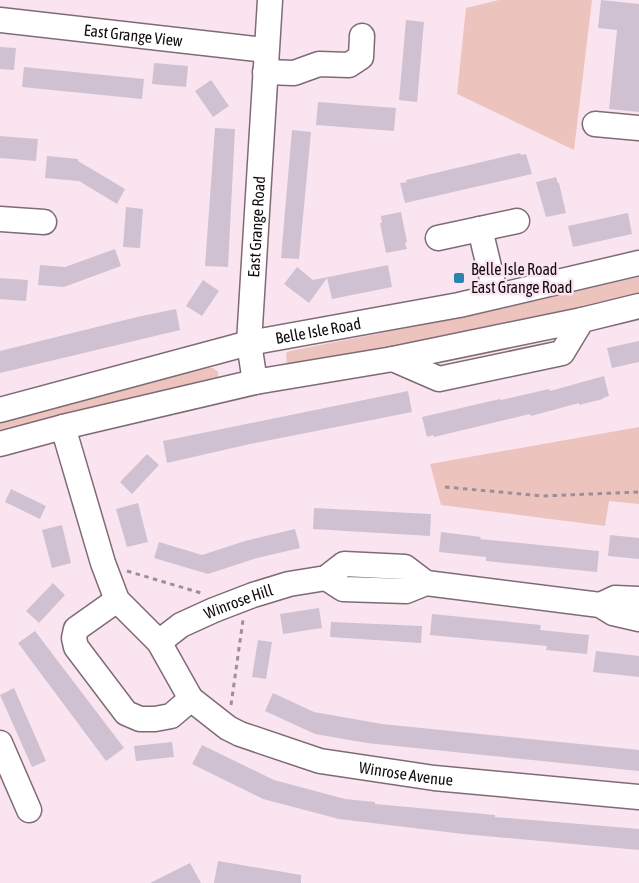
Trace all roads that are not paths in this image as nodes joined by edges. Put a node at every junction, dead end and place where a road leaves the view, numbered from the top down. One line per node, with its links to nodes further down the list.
1 (270, 0): 4 (street, East Grange Road)
2 (0, 20): 4 (street, East Grange View)
3 (362, 36): 4 (street)
4 (265, 61): 15 (street, East Grange Road)
5 (595, 124): 6 (street)
6 (639, 128)
7 (0, 219): 9 (street)
8 (518, 221): 10 (street)
9 (44, 222)
10 (480, 229): 11 (street); 13 (street)
11 (438, 238)
12 (639, 263): 13 (street, Belle Isle Road)
13 (496, 296): 15 (street, Belle Isle Road)
14 (639, 306): 16 (street)
15 (249, 344): 16 (street, East Grange Road); 17 (street, Belle Isle Road)
16 (255, 382): 18 (street)
17 (0, 410)
18 (63, 427): 19 (street); 21 (street, Winrose Avenue)
19 (0, 444)
20 (639, 598): 22 (street, Winrose Hill)
21 (117, 600): 24 (street, Winrose Avenue); 25 (street)
22 (600, 605): 23 (street, Winrose Hill); 24 (street, Winrose Hill)
23 (639, 619)
24 (159, 642): 25 (street, Winrose Avenue)
25 (191, 699): 27 (street, Winrose Avenue)
26 (0, 743): 28 (street)
27 (639, 797)
28 (29, 810)

